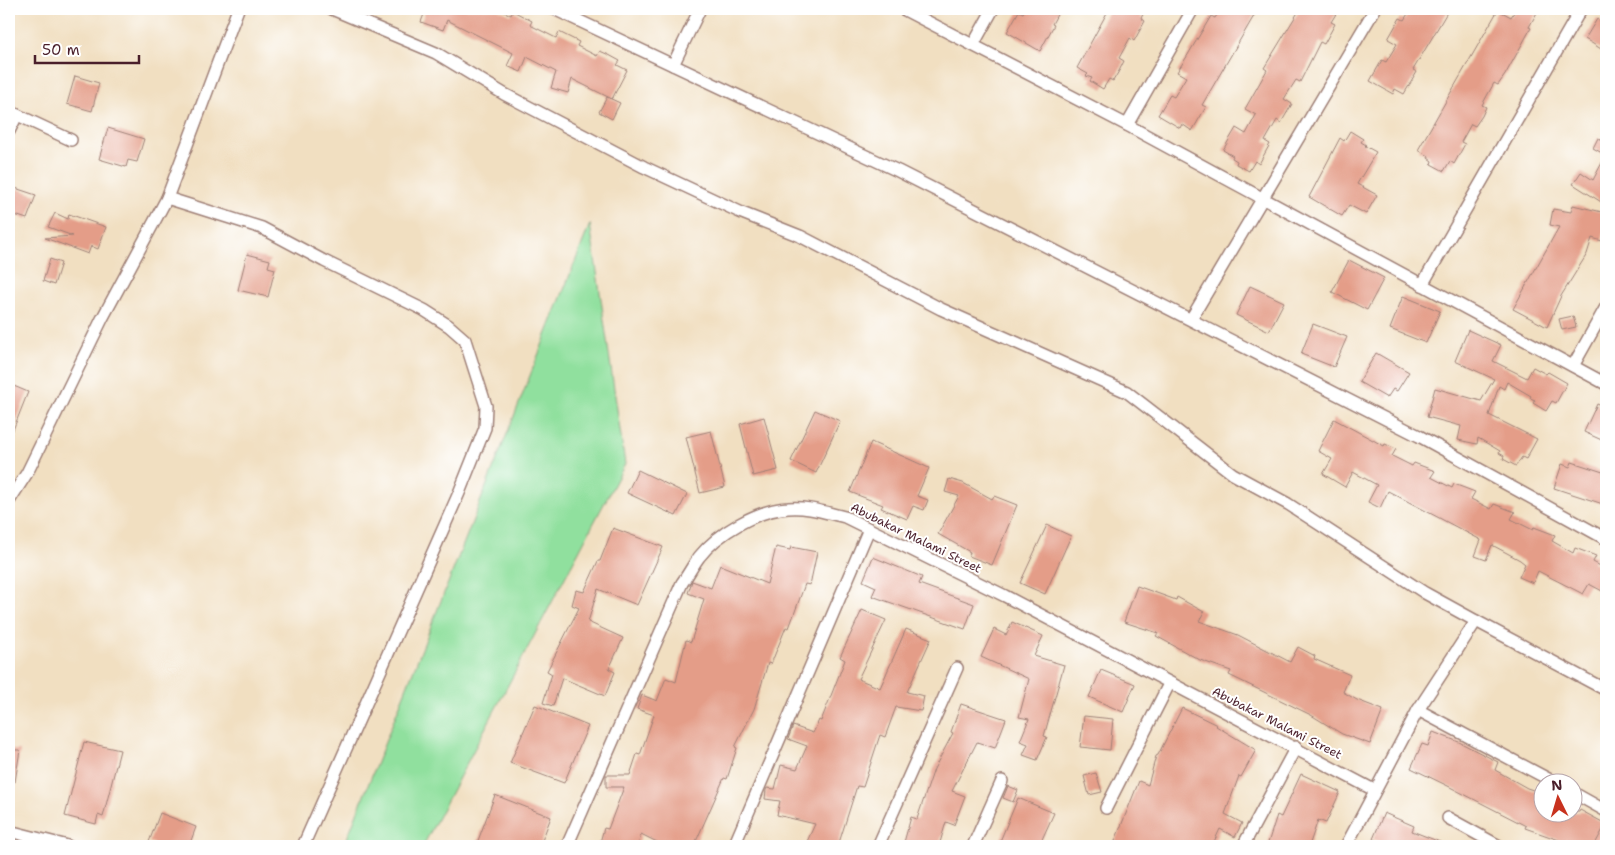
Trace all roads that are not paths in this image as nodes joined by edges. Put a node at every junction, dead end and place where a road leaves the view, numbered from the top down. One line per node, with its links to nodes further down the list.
1 (238, 9): 16 (street)
2 (332, 9): 26 (street)
3 (554, 9): 11 (street)
4 (700, 9): 11 (street)
5 (903, 9): 10 (street)
6 (993, 9): 10 (street)
7 (1193, 9): 13 (street)
8 (1375, 9): 17 (street)
9 (1580, 9): 18 (street)
10 (973, 45): 13 (street)
11 (673, 65): 20 (street)
12 (13, 113): 14 (street); 15 (street)
13 (1127, 125): 17 (street)
14 (9, 131)
15 (71, 140)
16 (167, 198): 23 (street); 41 (street)
17 (1262, 198): 18 (street); 20 (street)
18 (1422, 285): 21 (street)
19 (1606, 307): 21 (street)
20 (1191, 319): 25 (street)
21 (1573, 366): 22 (street)
22 (1606, 384)
23 (9, 502)
24 (869, 529): 28 (street, Abubakar Malami Street); 42 (street, Abubakar Malami Street); 43 (street)
25 (1606, 539)
26 (1476, 621): 29 (street); 30 (street)
27 (957, 668): 44 (street)
28 (1169, 684): 31 (street, Abubakar Malami Street); 36 (street)
29 (1606, 690)
30 (1418, 710): 32 (street); 34 (street)
31 (1296, 747): 34 (street, Abubakar Malami Street); 46 (street)
32 (1535, 772)
33 (1002, 780): 45 (street)
34 (1374, 790): 47 (street)
35 (1582, 798): 37 (street)
36 (1106, 808)
37 (1606, 811)
38 (1448, 818): 48 (street)
39 (9, 831): 40 (street)
40 (68, 846)
41 (304, 846)
42 (567, 846)
43 (734, 846)
44 (878, 846)
45 (973, 846)
46 (1243, 846)
47 (1346, 846)
48 (1499, 846)

